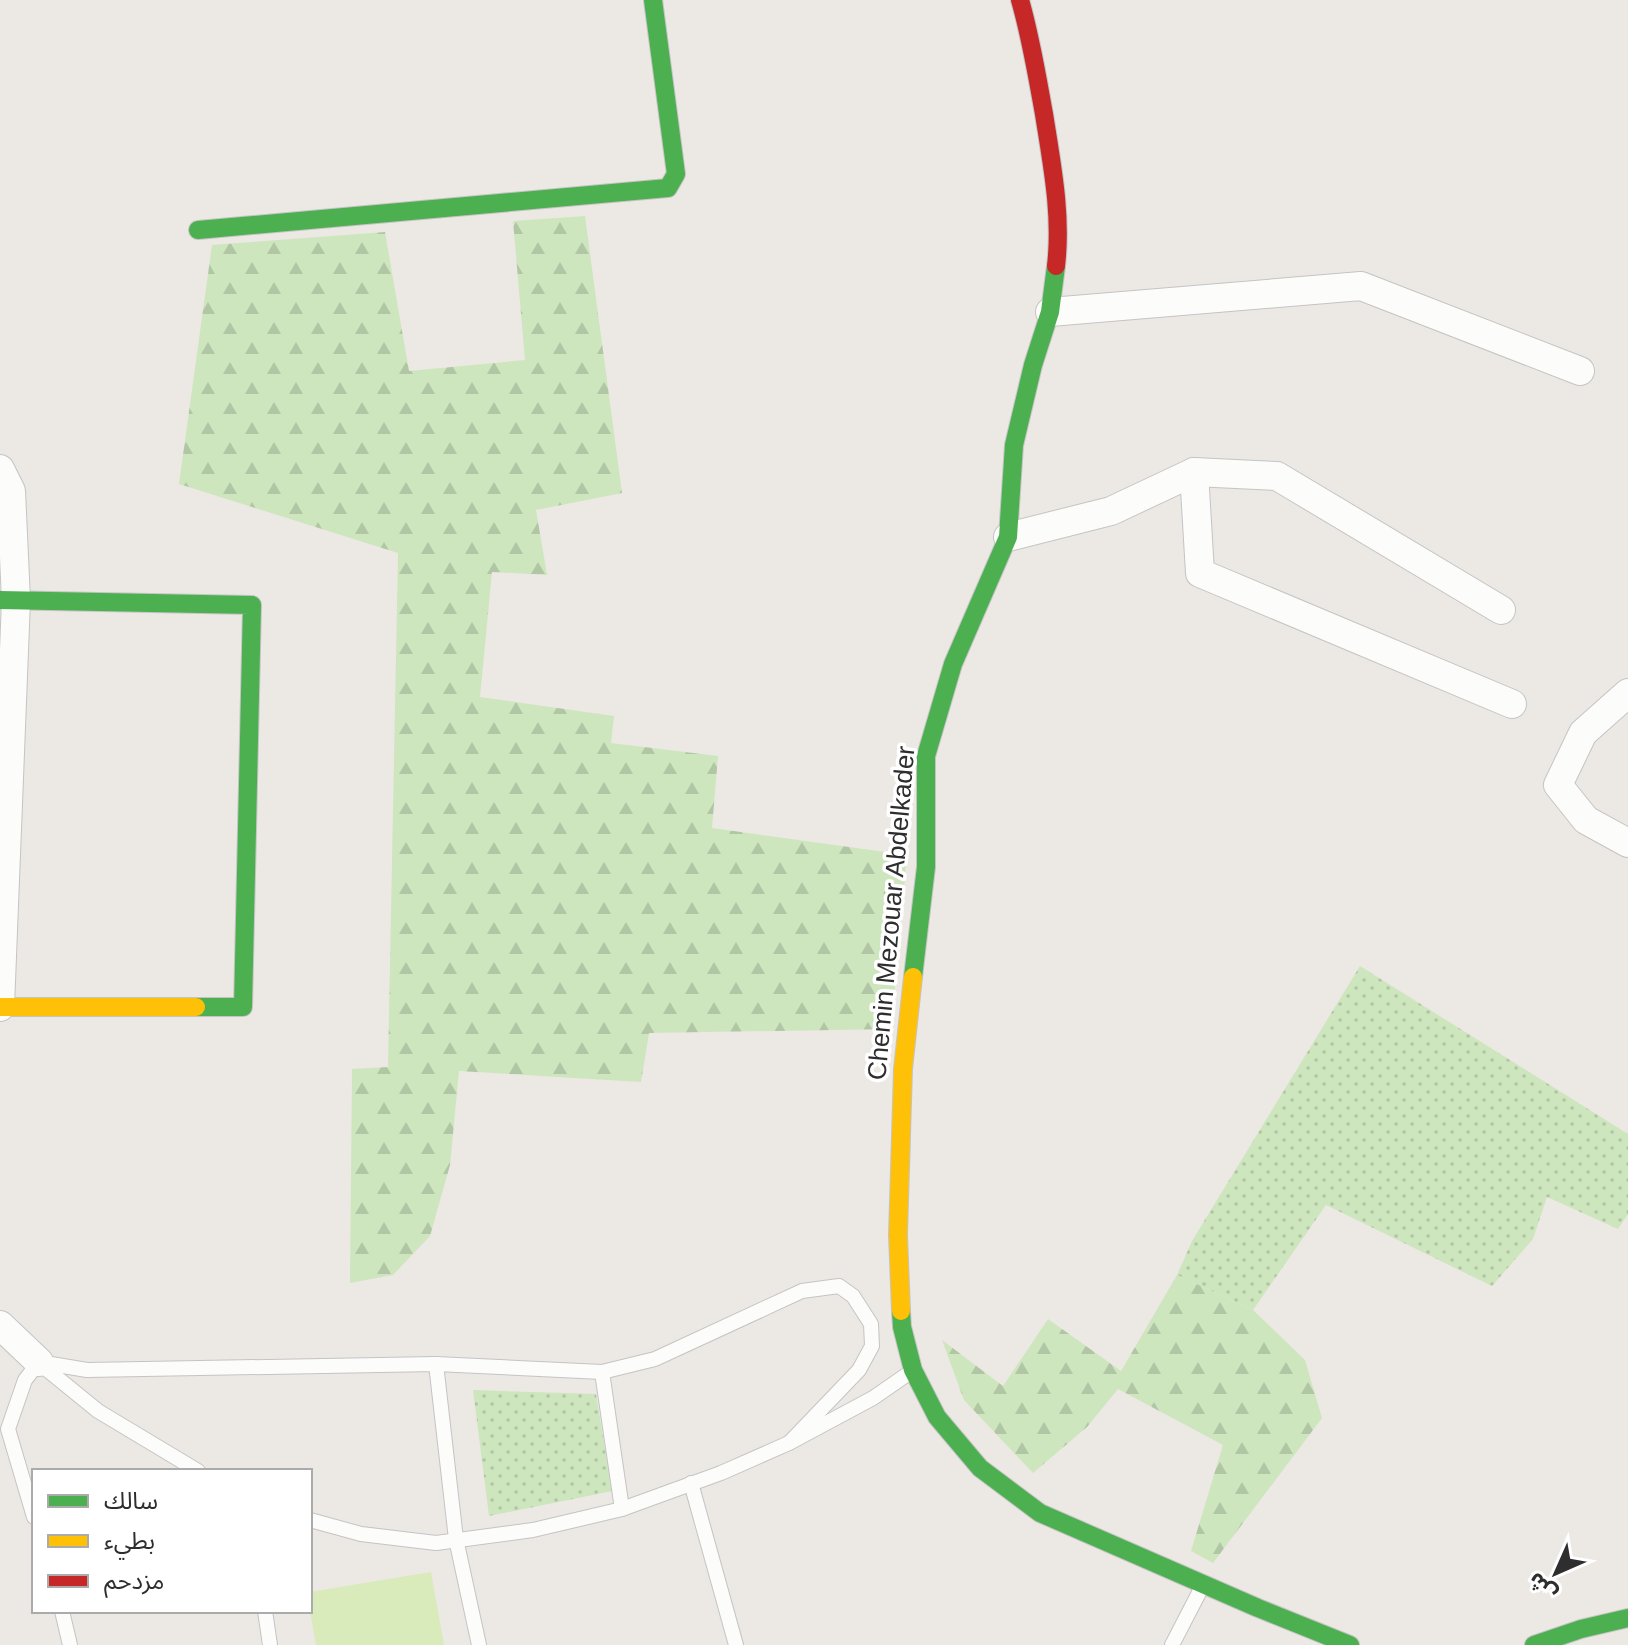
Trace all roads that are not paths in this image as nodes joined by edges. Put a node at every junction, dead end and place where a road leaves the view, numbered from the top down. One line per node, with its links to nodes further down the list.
1 (653, 0): 3 (street)
2 (1020, 0): 4 (street, Chemin Mezouar Abdelkader)
3 (198, 230)
4 (1050, 312): 5 (street); 8 (street, Chemin Mezouar Abdelkader)
5 (1580, 371)
6 (0, 469): 9 (street)
7 (1194, 472): 8 (street); 10 (street); 12 (street)
8 (1008, 537): 18 (street, Chemin Mezouar Abdelkader)
9 (8, 600): 14 (street); 14 (street)
10 (1501, 610)
11 (1628, 693): 13 (street)
12 (1512, 704)
13 (1628, 843)
14 (0, 1007)
15 (0, 1325): 16 (street)
16 (39, 1362): 17 (lane); 21 (lane); 24 (lane)
17 (436, 1364): 19 (lane); 26 (lane)
18 (913, 1370): 20 (lane); 27 (street, Chemin Mezouar Abdelkader)
19 (602, 1372): 20 (lane); 23 (lane)
20 (789, 1443): 22 (lane)
21 (195, 1469)
22 (691, 1483): 23 (lane); 35 (lane)
23 (622, 1509): 26 (lane)
24 (32, 1510)
25 (312, 1521): 26 (lane)
26 (456, 1539): 34 (lane)
27 (1204, 1584): 36 (lane); 37 (street, Chemin Mezouar Abdelkader)
28 (62, 1613): 32 (lane)
29 (265, 1613): 33 (lane)
30 (1628, 1618): 31 (street)
31 (1566, 1640): 38 (street)
32 (70, 1645)
33 (270, 1645)
34 (479, 1645)
35 (736, 1645)
36 (1172, 1645)
37 (1350, 1645)
38 (1534, 1645)

